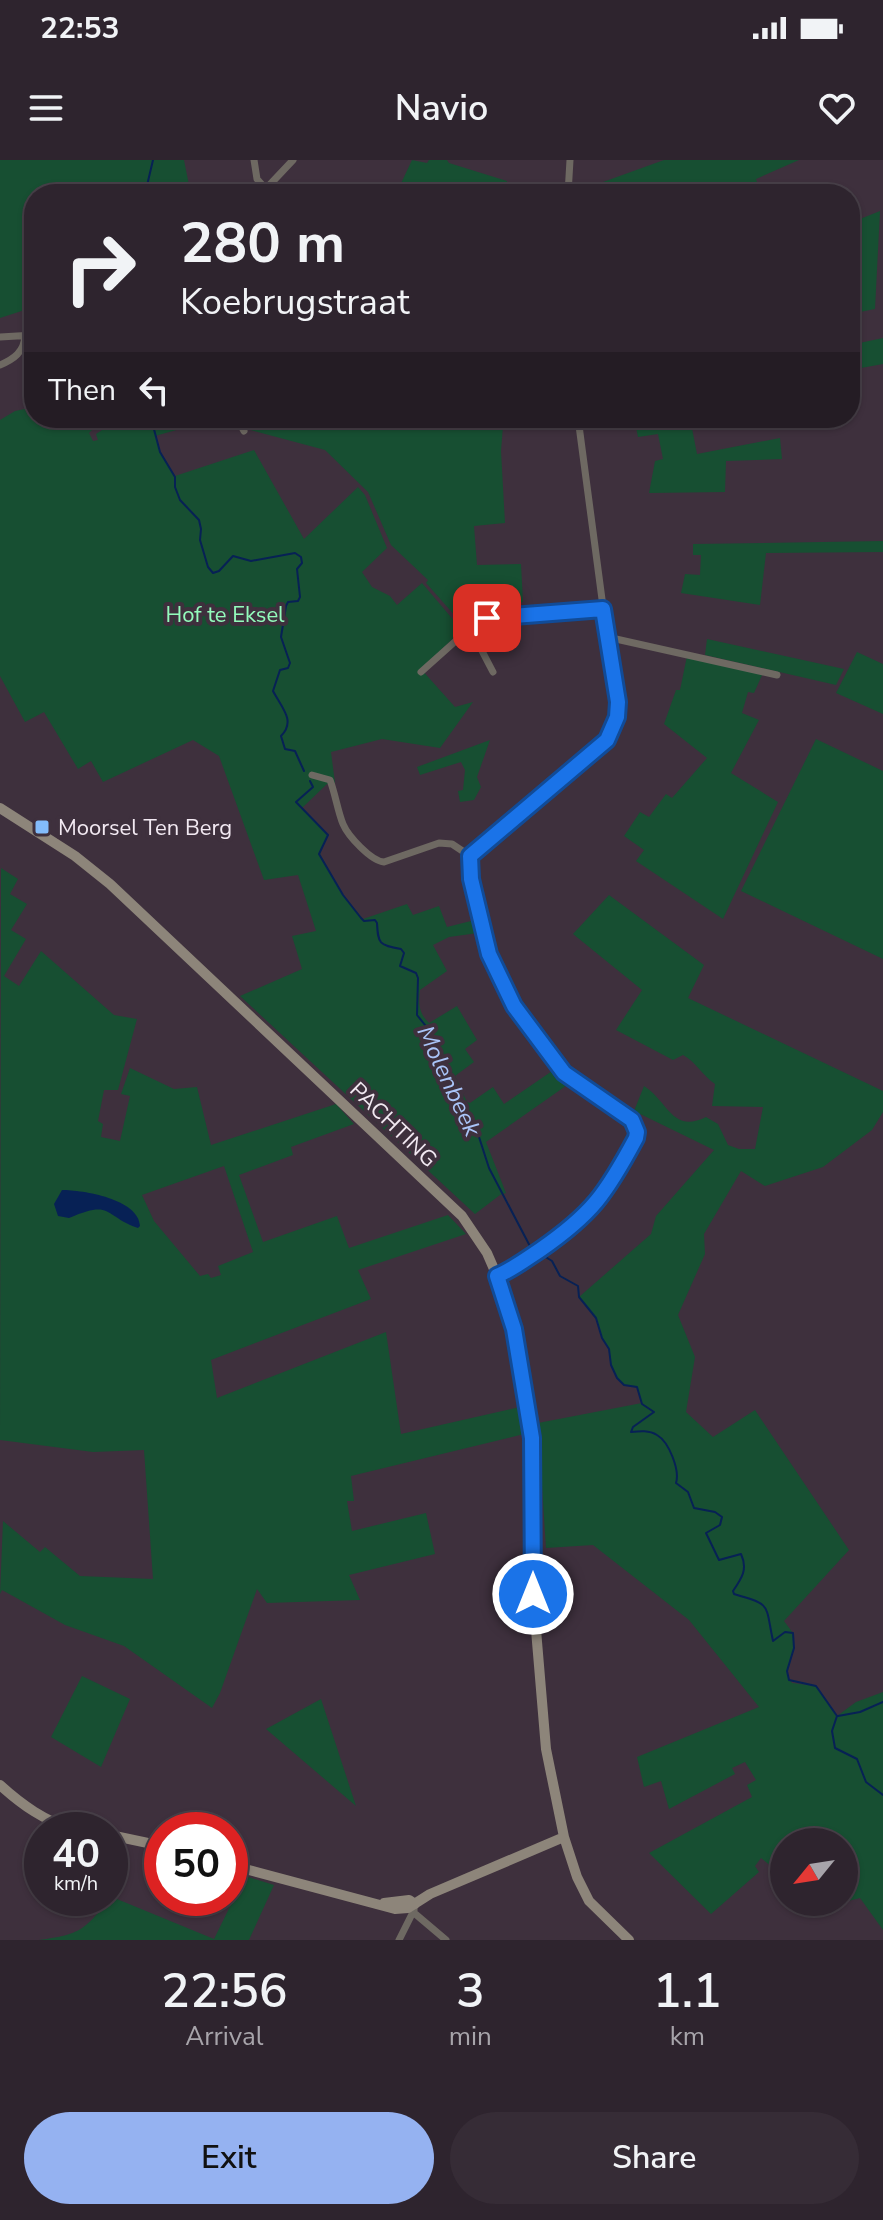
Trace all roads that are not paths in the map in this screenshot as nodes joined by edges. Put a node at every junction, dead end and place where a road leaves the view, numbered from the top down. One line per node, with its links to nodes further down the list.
1 (254, 160): 4 (street)
2 (293, 160): 5 (street)
3 (570, 160): 6 (street)
4 (260, 184)
5 (270, 184)
6 (569, 184)
7 (24, 336): 8 (street)
8 (0, 337)
9 (24, 347): 10 (street)
10 (0, 365)
11 (242, 428): 13 (street)
12 (579, 428): 14 (street)
13 (244, 431)
14 (603, 609): 15 (street); 16 (street)
15 (470, 628): 17 (street); 18 (street)
16 (607, 637): 19 (street); 22 (street)
17 (421, 672)
18 (493, 672)
19 (777, 675)
20 (312, 775): 22 (street)
21 (0, 808): 23 (main road, PACHTING)
22 (470, 856): 23 (street)
23 (497, 1276): 26 (main road, PACHTING)
24 (0, 1785): 25 (main road)
25 (33, 1812)
26 (564, 1837): 28 (main road); 31 (main road, PACHTING)
27 (248, 1870): 28 (main road)
28 (414, 1908): 29 (street); 30 (street)
29 (399, 1940)
30 (446, 1940)
31 (629, 1940)

